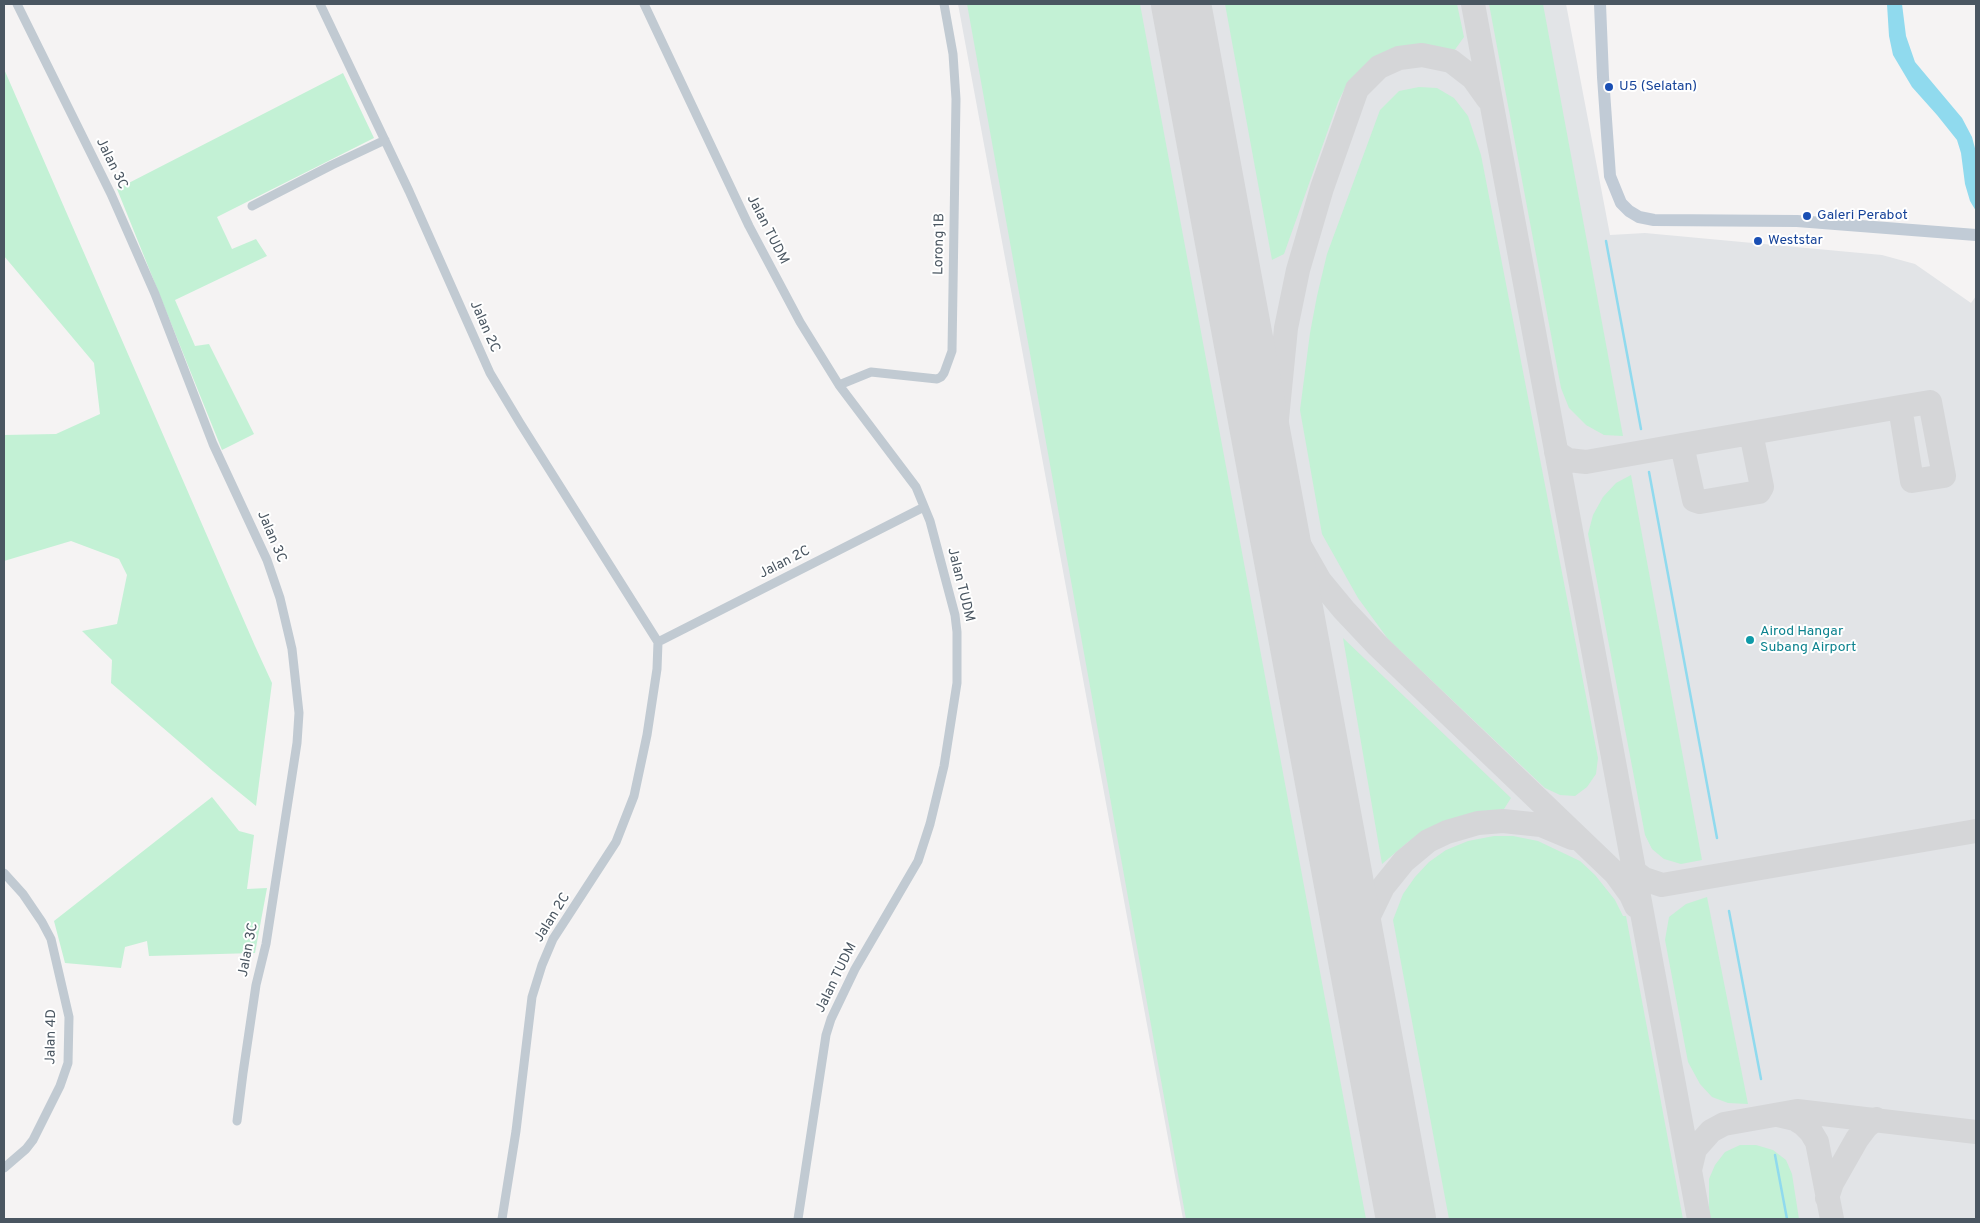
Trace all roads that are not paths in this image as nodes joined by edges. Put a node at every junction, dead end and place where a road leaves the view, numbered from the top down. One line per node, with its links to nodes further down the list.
1 (17, 4): 15 (street, Jalan 3C)
2 (320, 4): 6 (street, Jalan 2C)
3 (644, 4): 11 (street, Jalan TUDM)
4 (944, 4): 11 (street, Lorong 1B)
5 (1600, 4): 8 (street)
6 (385, 140): 7 (street); 13 (street, Jalan 2C)
7 (252, 206)
8 (1762, 222): 9 (street); 10 (street)
9 (1976, 235)
10 (1976, 243)
11 (839, 385): 12 (street, Jalan TUDM)
12 (924, 507): 13 (street, Jalan 2C); 18 (street, Jalan TUDM)
13 (658, 642): 17 (street, Jalan 2C)
14 (4, 873): 16 (street, Jalan 4D)
15 (237, 1122)
16 (4, 1168)
17 (502, 1219)
18 (798, 1219)

